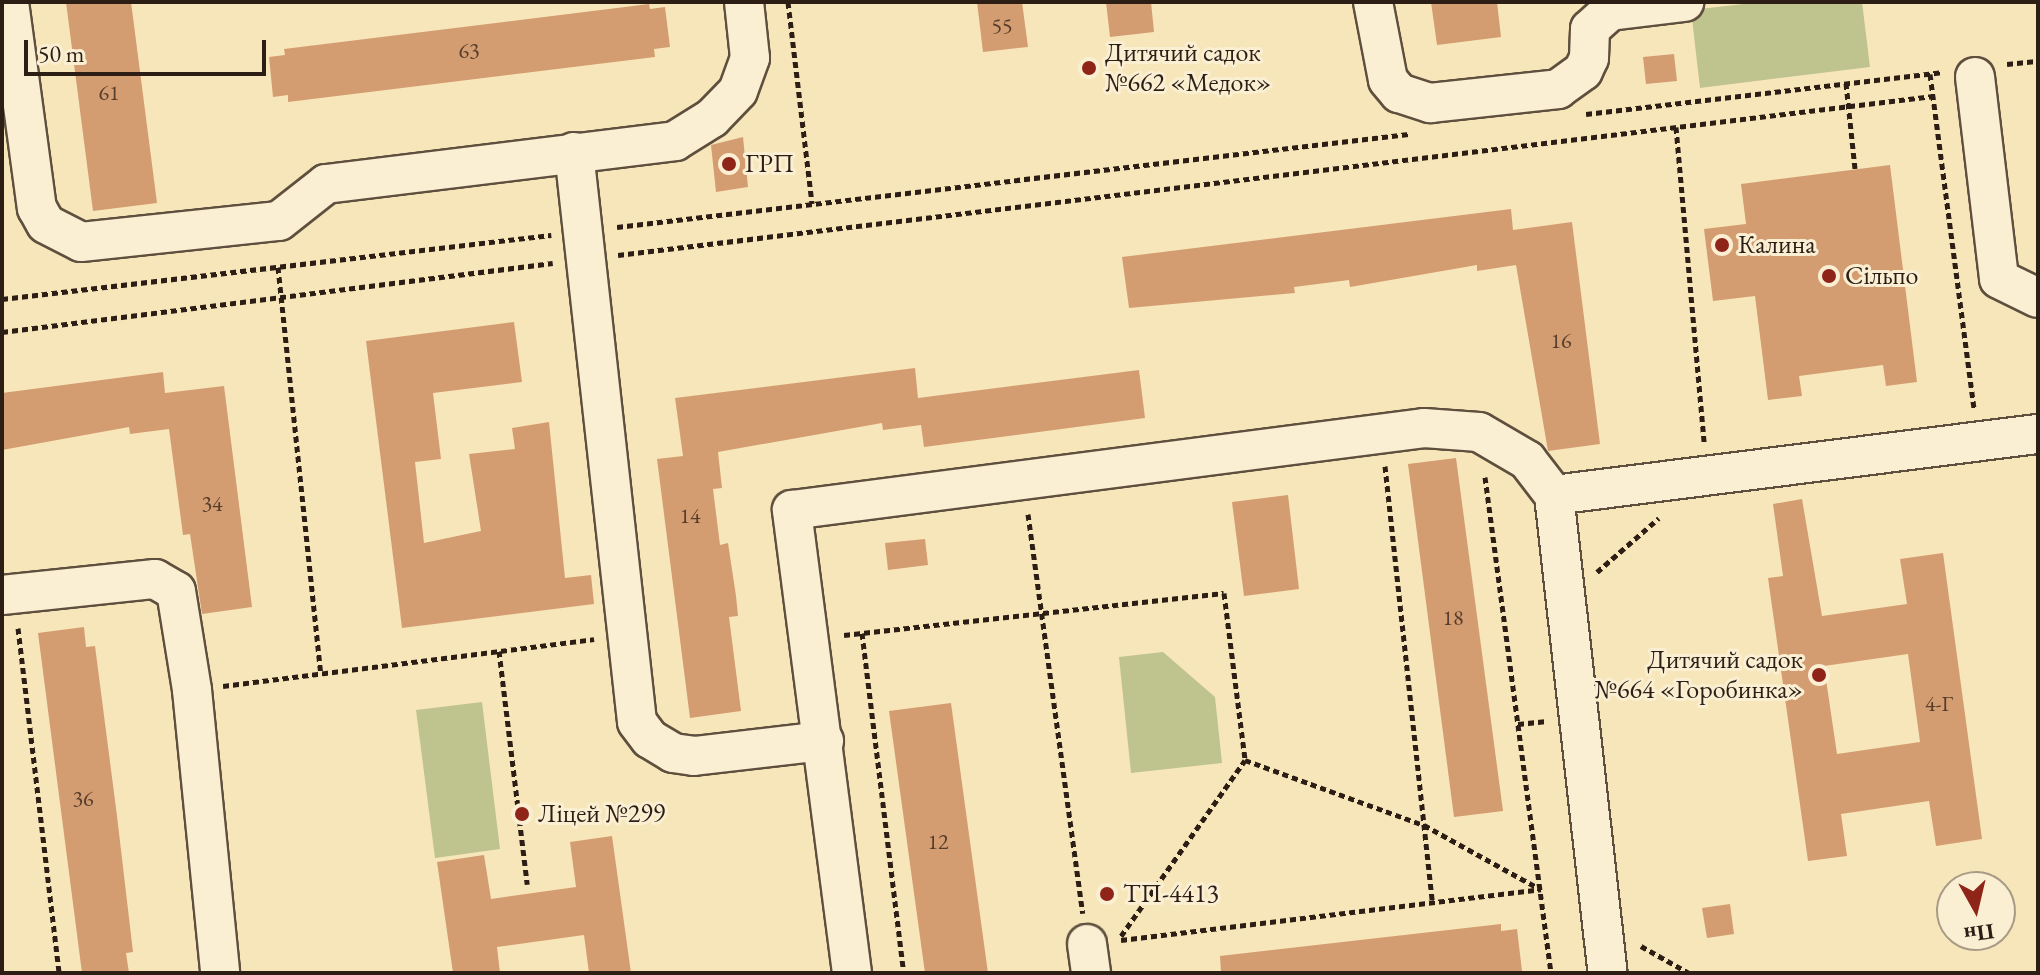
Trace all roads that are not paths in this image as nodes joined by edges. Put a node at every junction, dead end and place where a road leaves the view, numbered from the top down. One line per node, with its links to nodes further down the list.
1 (9, 2): 7 (lane)
2 (744, 2): 7 (lane)
3 (1373, 2): 5 (lane)
4 (1684, 2): 5 (lane)
5 (1610, 7)
6 (1973, 71): 8 (lane)
7 (574, 152): 12 (lane)
8 (2038, 298)
9 (2038, 434): 10 (lane)
10 (1554, 495): 12 (lane); 15 (lane)
11 (8, 595): 13 (lane)
12 (824, 741): 14 (lane)
13 (220, 973)
14 (852, 973)
15 (1608, 973)

